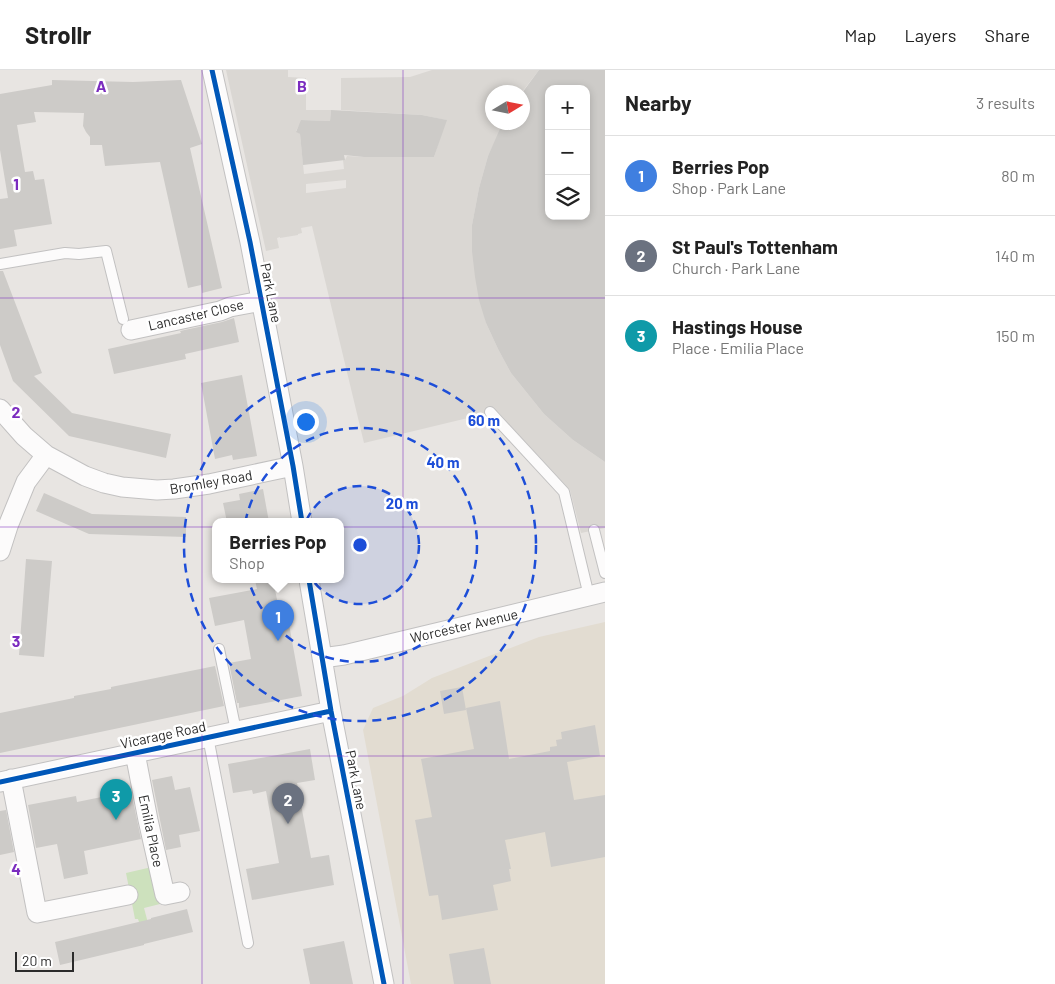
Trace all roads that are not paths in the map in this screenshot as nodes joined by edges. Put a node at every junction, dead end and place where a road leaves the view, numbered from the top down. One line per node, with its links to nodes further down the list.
1 (212, 70): 3 (street, Park Lane)
2 (0, 264): 4 (lane)
3 (261, 301): 4 (street, Lancaster Close); 8 (street, Park Lane)
4 (127, 324)
5 (0, 409): 7 (street, Bromley Road)
6 (490, 412): 14 (lane)
7 (46, 456): 8 (street, Bromley Road); 11 (street)
8 (293, 466): 9 (street, Park Lane)
9 (301, 518)
10 (594, 530): 12 (lane)
11 (0, 551)
12 (605, 573)
13 (310, 583): 16 (street, Park Lane)
14 (597, 594): 16 (street, Worcester Avenue)
15 (219, 648): 18 (lane)
16 (322, 658): 17 (street, Park Lane)
17 (331, 711): 18 (street, Vicarage Road); 25 (street, Park Lane)
18 (236, 731): 19 (street, Vicarage Road)
19 (208, 737): 20 (street, Vicarage Road); 24 (lane)
20 (136, 752): 21 (street, Vicarage Road); 22 (street, Emilia Place)
21 (5, 780): 23 (street)
22 (180, 892)
23 (128, 895)
24 (248, 944)
25 (384, 984)

